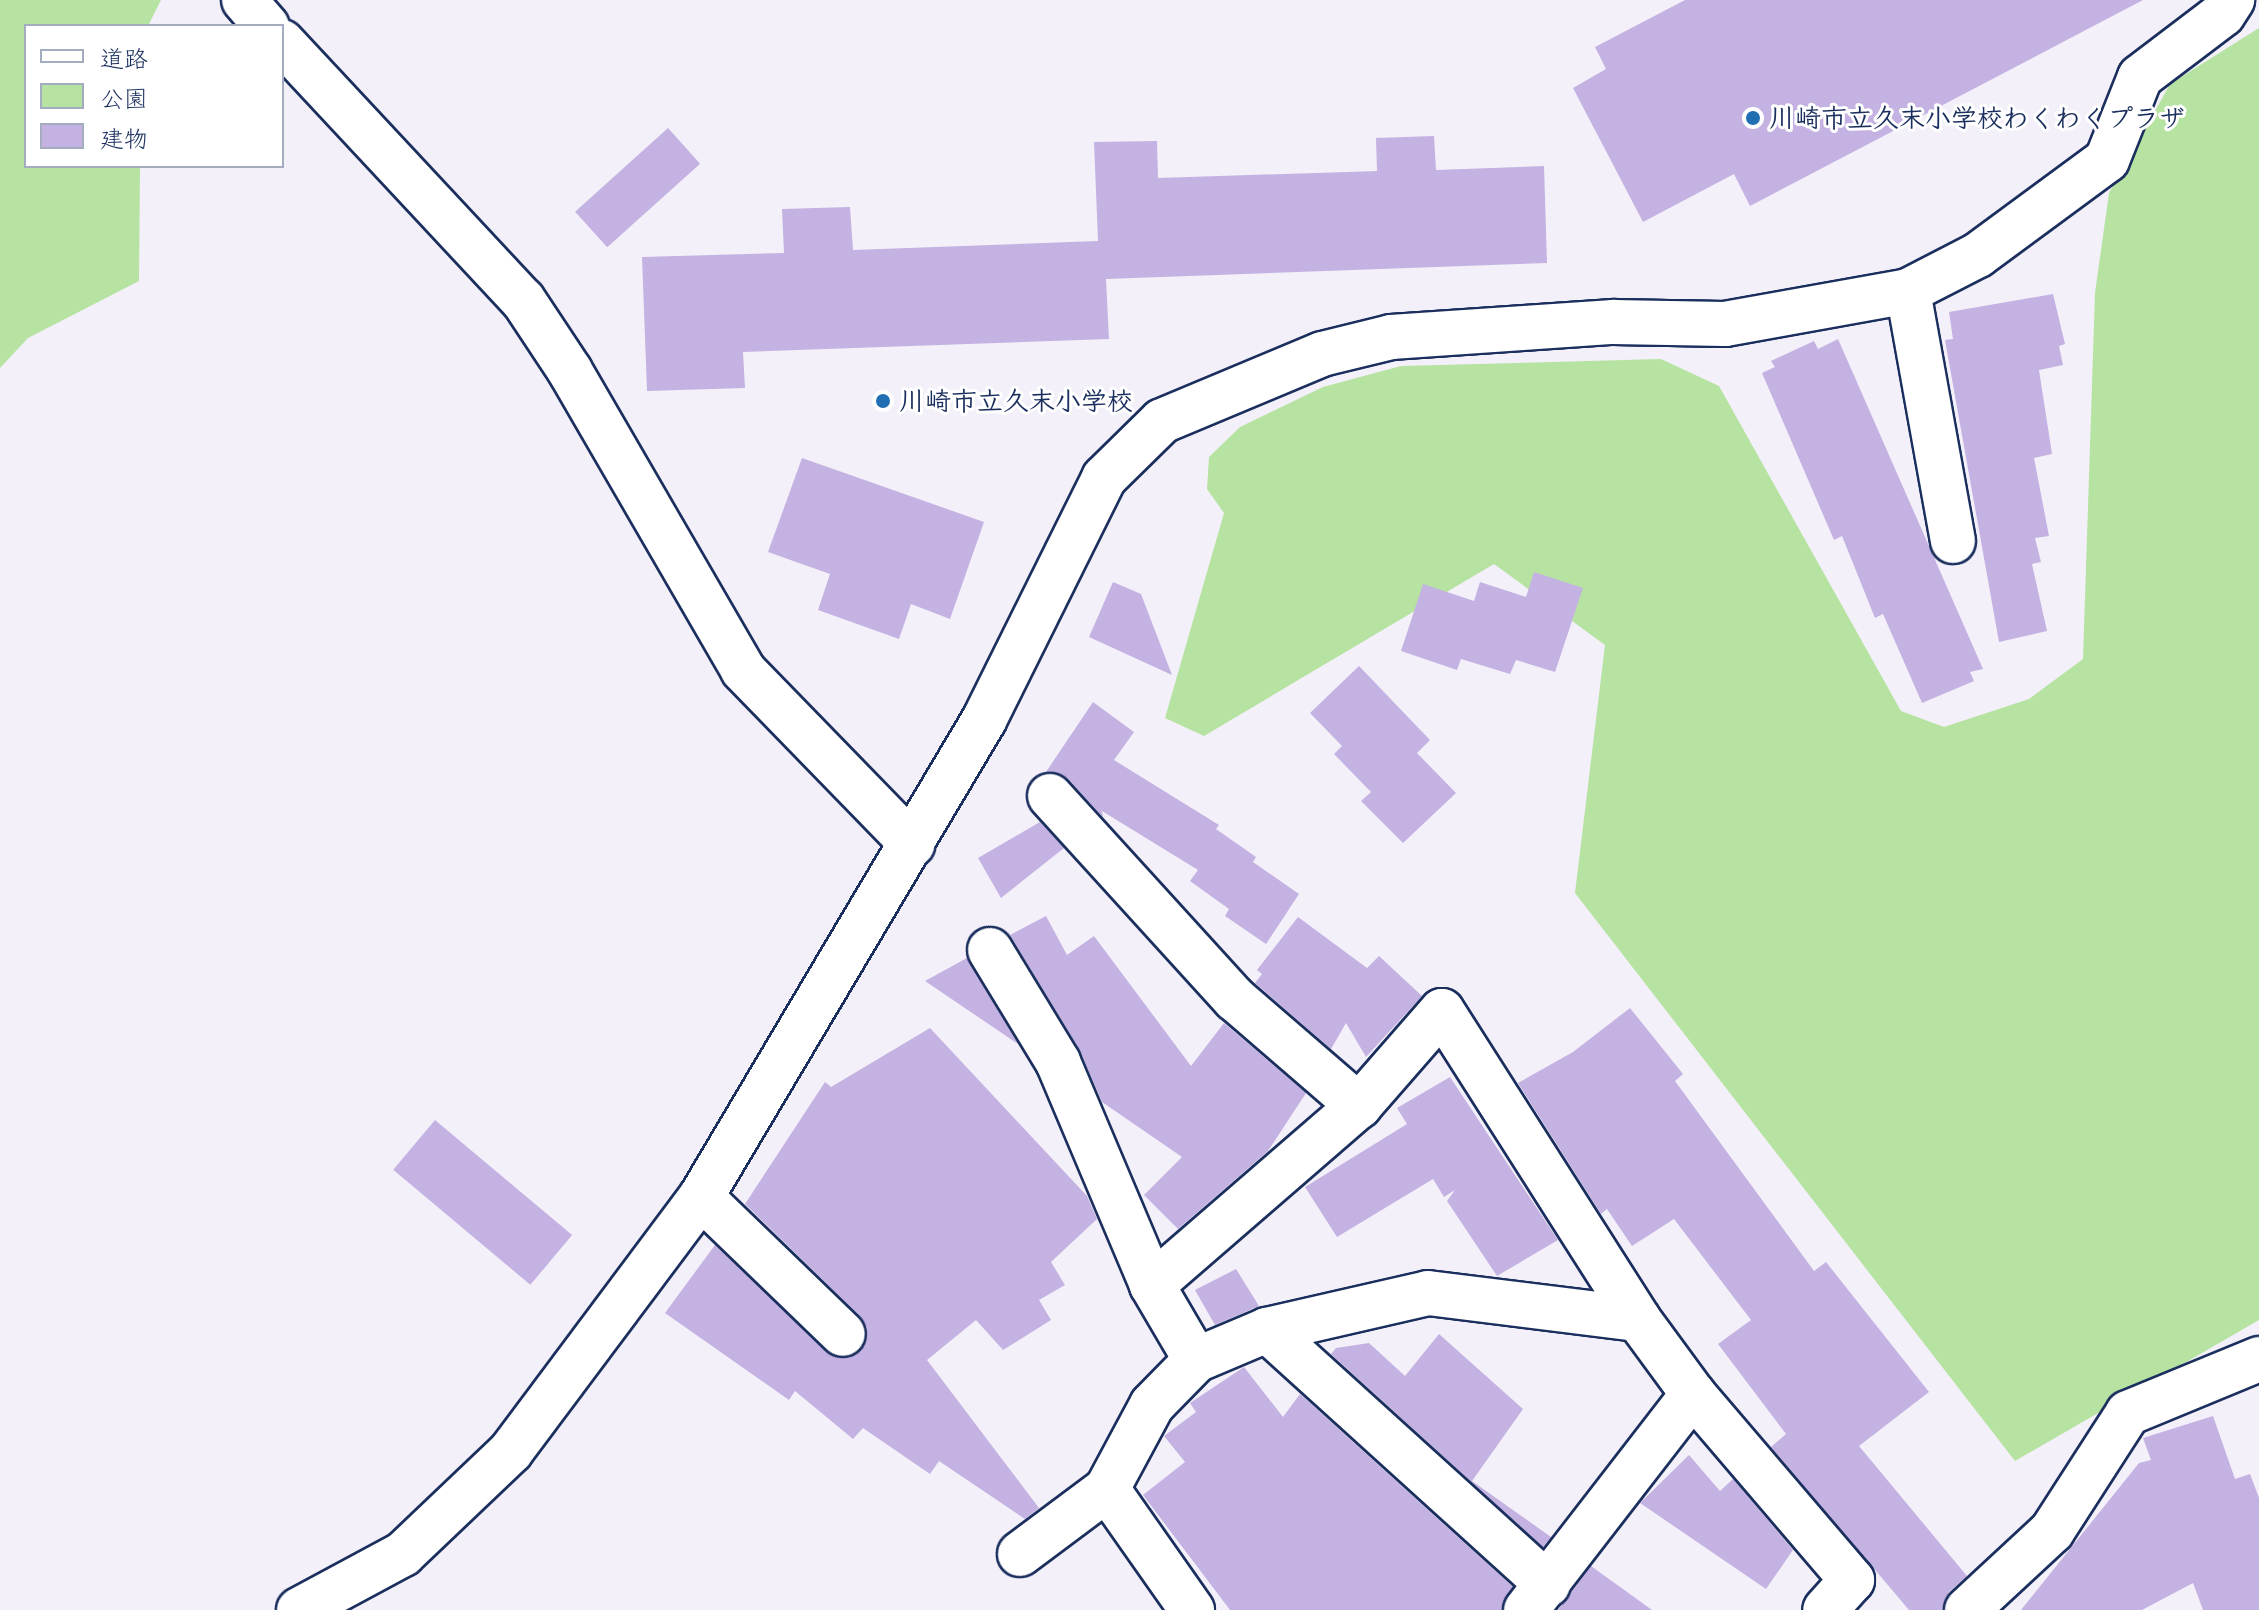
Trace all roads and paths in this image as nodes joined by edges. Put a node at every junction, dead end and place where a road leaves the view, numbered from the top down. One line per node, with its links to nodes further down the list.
1 (244, 0): 3 (street)
2 (2232, 0): 5 (street)
3 (265, 24)
4 (284, 44): 8 (street)
5 (1908, 291): 6 (street); 8 (street)
6 (1953, 541)
7 (1050, 796): 10 (street)
8 (912, 844): 11 (street)
9 (990, 950): 12 (street)
10 (1359, 1106): 12 (street); 13 (street)
11 (701, 1197): 15 (street); 22 (street)
12 (1152, 1285): 17 (street)
13 (1638, 1319): 14 (street); 18 (street)
14 (1267, 1330): 17 (street); 21 (street)
15 (843, 1334)
16 (2259, 1359): 25 (street)
17 (1196, 1360): 19 (street)
18 (1693, 1394): 21 (street); 24 (street)
19 (1107, 1489): 20 (street); 23 (street)
20 (1020, 1554)
21 (1537, 1597)
22 (299, 1610)
23 (1192, 1610)
24 (1825, 1610)
25 (1967, 1610)

